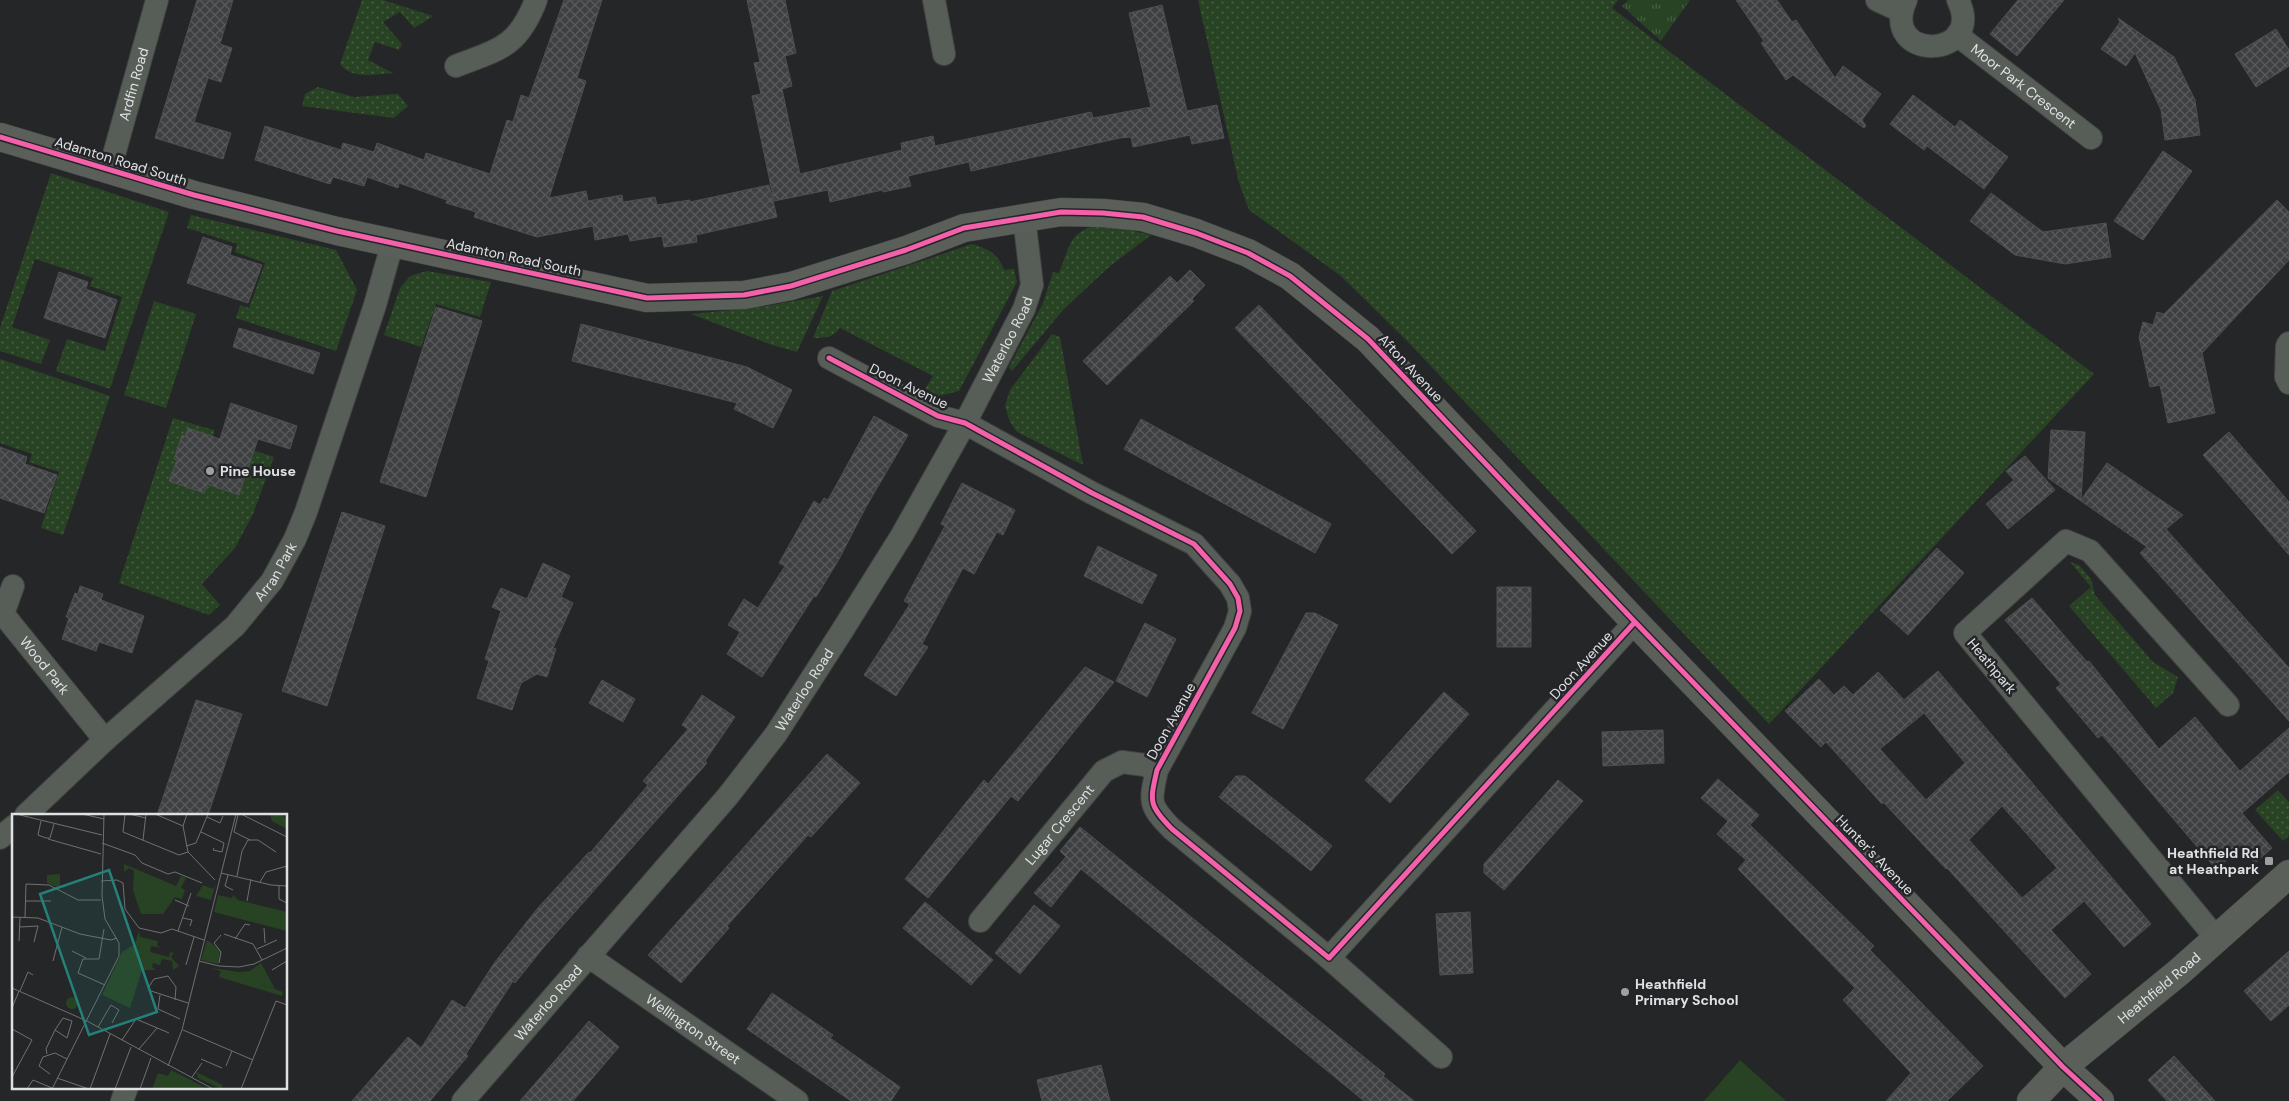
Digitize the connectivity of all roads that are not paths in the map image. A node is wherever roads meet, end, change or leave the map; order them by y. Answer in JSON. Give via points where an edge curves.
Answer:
{"nodes":[{"id":1,"x":157,"y":0,"type":"edge"},
{"id":2,"x":536,"y":0,"type":"edge"},
{"id":3,"x":934,"y":0,"type":"edge"},
{"id":4,"x":1877,"y":0,"type":"edge"},
{"id":5,"x":1958,"y":0,"type":"edge"},
{"id":6,"x":1904,"y":6,"type":"edge"},
{"id":7,"x":1957,"y":35,"type":"junction"},
{"id":8,"x":944,"y":54,"type":"dead end"},
{"id":9,"x":456,"y":66,"type":"dead end"},
{"id":10,"x":0,"y":137,"type":"edge"},
{"id":11,"x":2091,"y":138,"type":"dead end"},
{"id":12,"x":110,"y":169,"type":"junction"},
{"id":13,"x":1024,"y":217,"type":"junction"},
{"id":14,"x":393,"y":242,"type":"junction"},
{"id":15,"x":2289,"y":343,"type":"edge"},
{"id":16,"x":829,"y":358,"type":"dead end"},
{"id":17,"x":2289,"y":383,"type":"edge"},
{"id":18,"x":965,"y":423,"type":"junction"},
{"id":19,"x":13,"y":586,"type":"dead end"},
{"id":20,"x":1635,"y":622,"type":"junction"},
{"id":21,"x":2228,"y":704,"type":"dead end"},
{"id":22,"x":105,"y":740,"type":"junction"},
{"id":23,"x":1157,"y":770,"type":"junction"},
{"id":24,"x":27,"y":814,"type":"edge"},
{"id":25,"x":12,"y":828,"type":"edge"},
{"id":26,"x":0,"y":838,"type":"edge"},
{"id":27,"x":2289,"y":874,"type":"edge"},
{"id":28,"x":980,"y":921,"type":"dead end"},
{"id":29,"x":2216,"y":938,"type":"junction"},
{"id":30,"x":588,"y":956,"type":"junction"},
{"id":31,"x":1329,"y":958,"type":"junction"},
{"id":32,"x":1442,"y":1057,"type":"dead end"},
{"id":33,"x":2063,"y":1067,"type":"junction"},
{"id":34,"x":127,"y":1088,"type":"edge"},
{"id":35,"x":122,"y":1101,"type":"edge"},
{"id":36,"x":463,"y":1101,"type":"edge"},
{"id":37,"x":797,"y":1101,"type":"edge"},
{"id":38,"x":2031,"y":1101,"type":"edge"},
{"id":39,"x":2100,"y":1101,"type":"edge"}],
"edges":[{"from":1,"to":12,"type":"street","name":"Ardfin Road"},
{"from":2,"to":9,"type":"street","via":[[526,24],[502,49]]},
{"from":3,"to":8,"type":"street"},
{"from":4,"to":6,"type":"street","name":"Moor Park Crescent"},
{"from":5,"to":7,"type":"street","name":"Moor Park Crescent","via":[[1963,12],[1962,27]]},
{"from":6,"to":7,"type":"street","name":"Moor Park Crescent","via":[[1902,24],[1907,35],[1918,44],[1944,46]]},
{"from":7,"to":11,"type":"street","name":"Moor Park Crescent"},
{"from":10,"to":12,"type":"street","name":"Adamton Road South"},
{"from":12,"to":14,"type":"street","name":"Adamton Road South","via":[[194,195]]},
{"from":13,"to":14,"type":"street","name":"Adamton Road South","via":[[964,228],[791,286],[744,295],[700,297],[647,298]]},
{"from":13,"to":18,"type":"street","name":"Waterloo Road","via":[[1032,285],[1024,309]]},
{"from":13,"to":20,"type":"street","name":"Afton Avenue","via":[[1061,212],[1143,217],[1196,232],[1248,253],[1290,276],[1368,339]]},
{"from":14,"to":22,"type":"street","name":"Arran Park","via":[[306,512],[272,581],[235,626]]},
{"from":15,"to":17,"type":"street","via":[[2286,377]]},
{"from":16,"to":18,"type":"street","name":"Doon Avenue","via":[[938,416]]},
{"from":18,"to":23,"type":"street","name":"Doon Avenue","via":[[1092,493],[1194,544],[1230,584],[1238,598],[1240,611],[1235,628]]},
{"from":18,"to":30,"type":"street","name":"Waterloo Road","via":[[902,534],[776,734],[728,796]]},
{"from":19,"to":22,"type":"street","name":"Wood Park","via":[[3,614]]},
{"from":20,"to":31,"type":"street","name":"Doon Avenue"},
{"from":20,"to":33,"type":"street","name":"Hunter's Avenue"},
{"from":21,"to":29,"type":"street","name":"Heathpark","via":[[2090,551],[2066,541],[1965,633]]},
{"from":22,"to":24,"type":"street","name":"Arran Park"},
{"from":23,"to":28,"type":"street","name":"Lugar Crescent","via":[[1122,762],[1104,771]]},
{"from":23,"to":31,"type":"street","name":"Doon Avenue","via":[[1151,795],[1156,812],[1172,829]]},
{"from":25,"to":26,"type":"street"},
{"from":27,"to":29,"type":"street","name":"Heathfield Road"},
{"from":29,"to":33,"type":"street","name":"Heathfield Road"},
{"from":30,"to":36,"type":"street","name":"Waterloo Road"},
{"from":30,"to":37,"type":"street","name":"Wellington Street"},
{"from":31,"to":32,"type":"street","name":"Doon Avenue"},
{"from":33,"to":38,"type":"street","name":"Heathfield Road"},
{"from":33,"to":39,"type":"street","name":"Hunter's Avenue"},
{"from":34,"to":35,"type":"street"}]}
